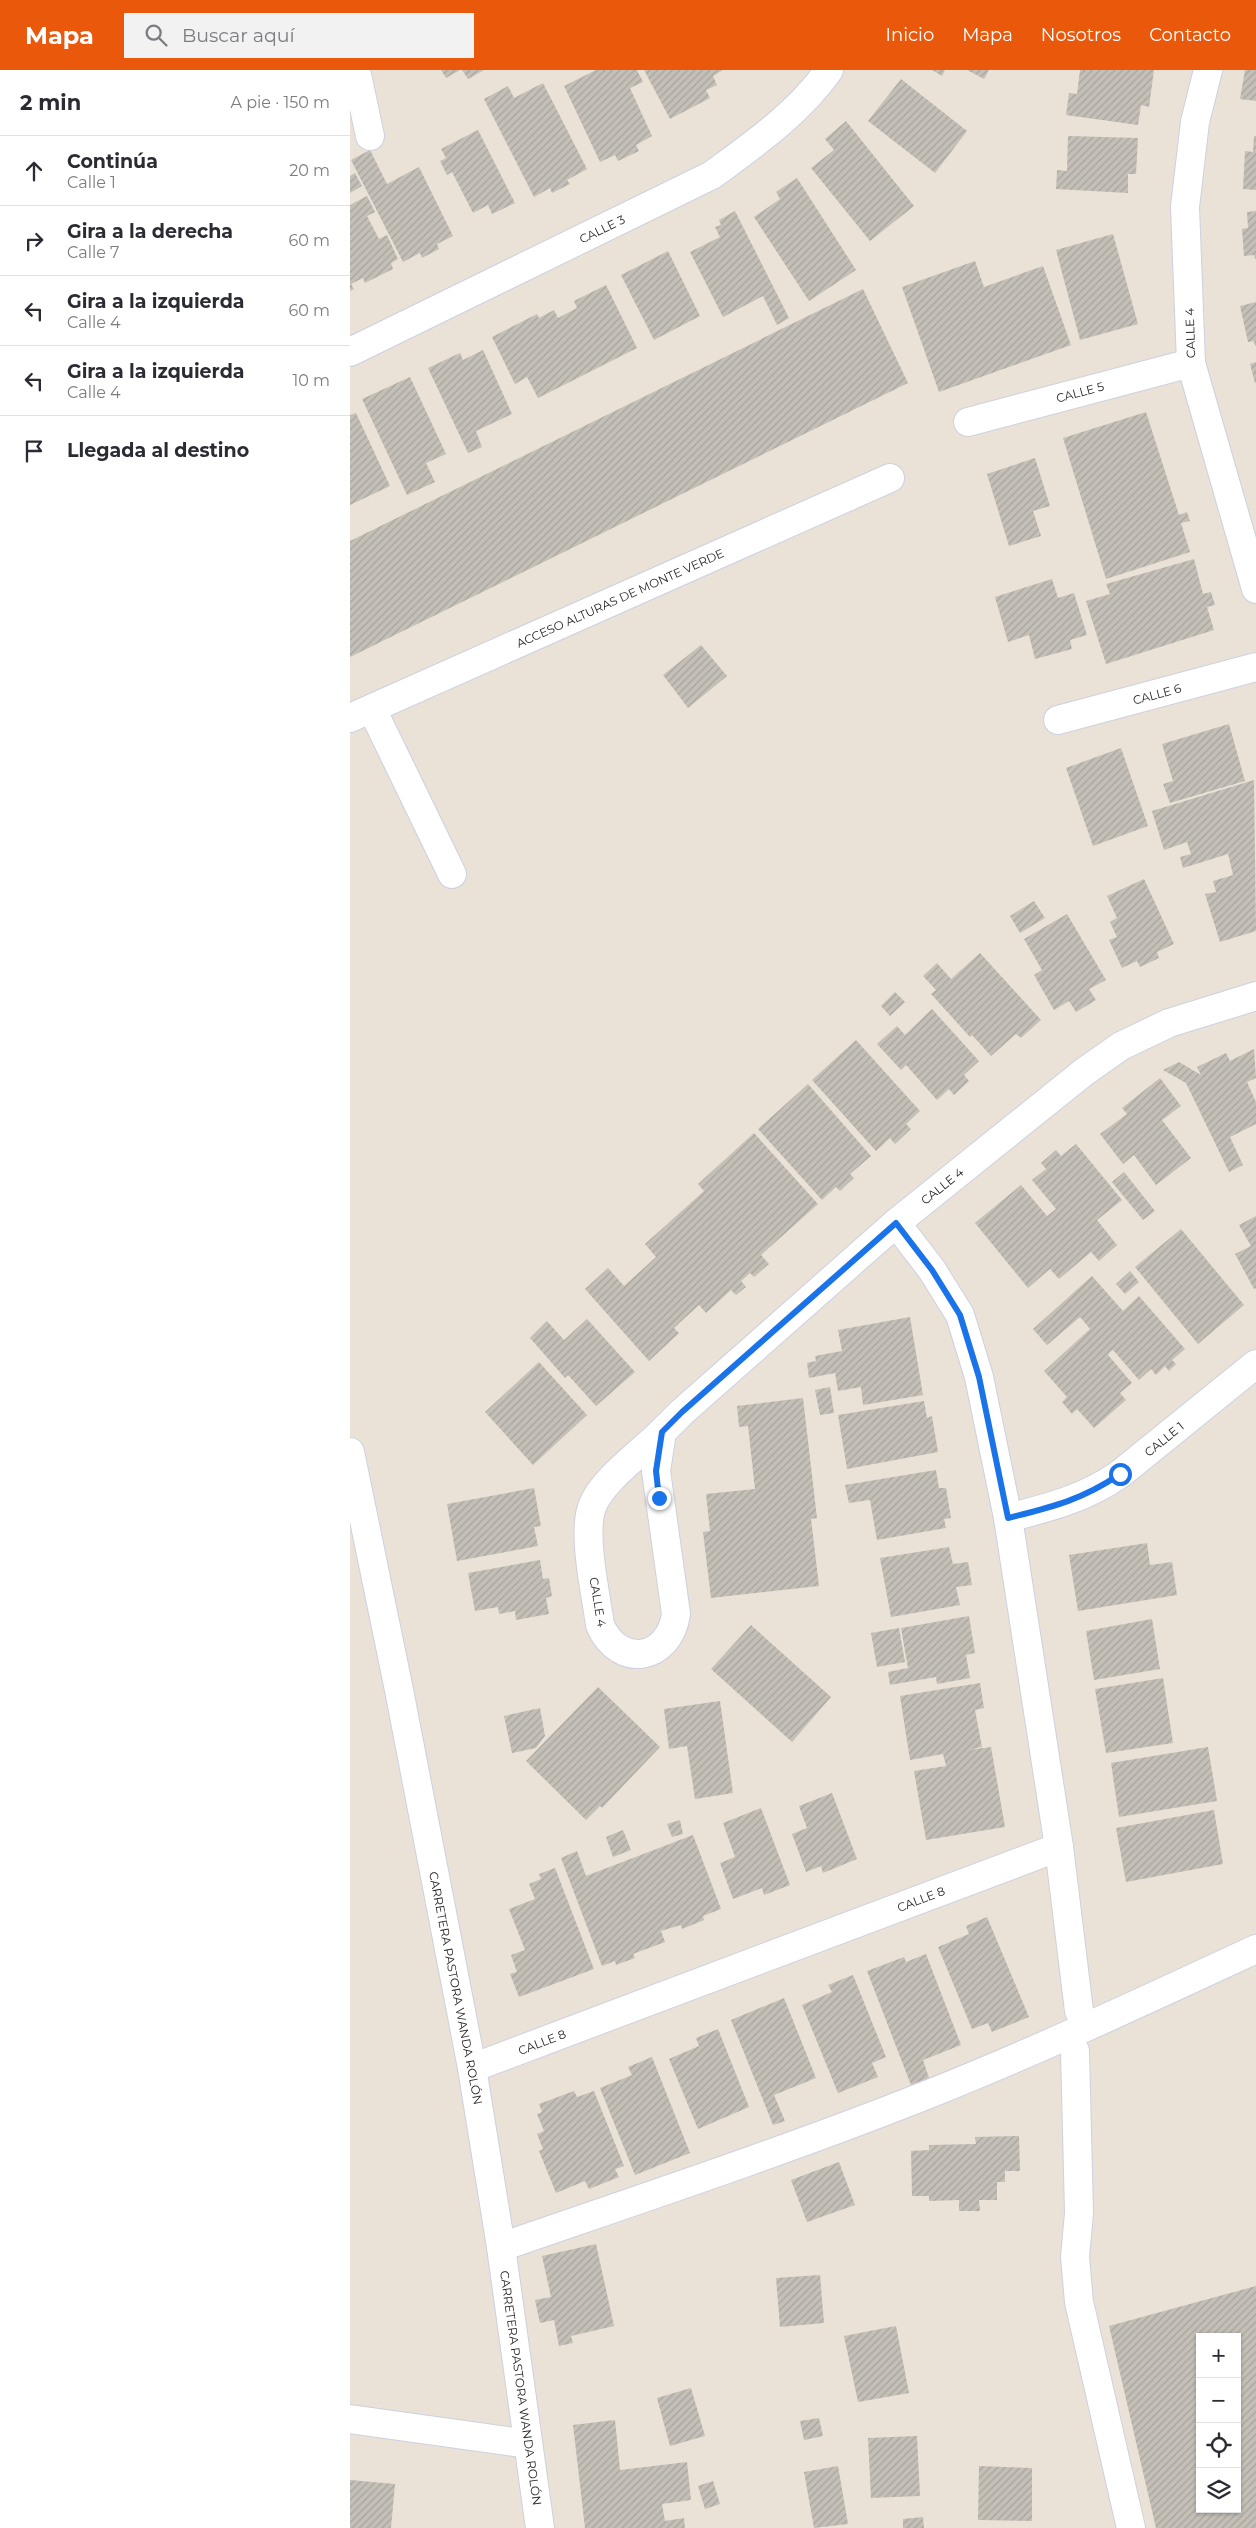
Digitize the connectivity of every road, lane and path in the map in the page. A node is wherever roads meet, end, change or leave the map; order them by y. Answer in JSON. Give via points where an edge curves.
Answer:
{"nodes":[{"id":1,"x":356,"y":70,"type":"edge"},
{"id":2,"x":829,"y":70,"type":"edge"},
{"id":3,"x":1208,"y":70,"type":"edge"},
{"id":4,"x":370,"y":136,"type":"dead end"},
{"id":5,"x":350,"y":352,"type":"edge"},
{"id":6,"x":1191,"y":362,"type":"junction"},
{"id":7,"x":968,"y":422,"type":"dead end"},
{"id":8,"x":890,"y":478,"type":"dead end"},
{"id":9,"x":1256,"y":589,"type":"edge"},
{"id":10,"x":1256,"y":667,"type":"edge"},
{"id":11,"x":361,"y":714,"type":"edge"},
{"id":12,"x":1058,"y":720,"type":"dead end"},
{"id":13,"x":452,"y":874,"type":"dead end"},
{"id":14,"x":1256,"y":996,"type":"edge"},
{"id":15,"x":896,"y":1223,"type":"junction"},
{"id":16,"x":1256,"y":1364,"type":"edge"},
{"id":17,"x":662,"y":1432,"type":"junction"},
{"id":18,"x":350,"y":1452,"type":"edge"},
{"id":19,"x":1008,"y":1518,"type":"junction"},
{"id":20,"x":1058,"y":1847,"type":"junction"},
{"id":21,"x":1256,"y":1949,"type":"edge"},
{"id":22,"x":1079,"y":2012,"type":"dead end"},
{"id":23,"x":1075,"y":2051,"type":"dead end"},
{"id":24,"x":472,"y":2068,"type":"junction"},
{"id":25,"x":501,"y":2247,"type":"junction"},
{"id":26,"x":350,"y":2419,"type":"edge"},
{"id":27,"x":528,"y":2444,"type":"junction"},
{"id":28,"x":540,"y":2528,"type":"edge"},
{"id":29,"x":1131,"y":2528,"type":"edge"}],
"edges":[{"from":1,"to":4,"type":"street"},
{"from":2,"to":5,"type":"street","name":"CALLE 3","via":[[816,88],[765,136],[712,175]]},
{"from":3,"to":6,"type":"street","name":"CALLE 4","via":[[1195,122],[1185,207]]},
{"from":6,"to":7,"type":"street","name":"CALLE 5"},
{"from":6,"to":9,"type":"street","name":"CALLE 4"},
{"from":8,"to":11,"type":"street","name":"ACCESO ALTURAS DE MONTE VERDE"},
{"from":10,"to":12,"type":"street","name":"CALLE 6"},
{"from":11,"to":13,"type":"street"},
{"from":14,"to":15,"type":"street","name":"CALLE 4","via":[[1169,1023],[1121,1046]]},
{"from":15,"to":17,"type":"street","name":"CALLE 4"},
{"from":15,"to":19,"type":"street","via":[[932,1270],[960,1315],[979,1377]]},
{"from":16,"to":19,"type":"street","name":"CALLE 1","via":[[1097,1490],[1070,1502]]},
{"from":17,"to":17,"type":"street","name":"CALLE 4","via":[[604,1488],[592,1507],[588,1529],[600,1625],[614,1646],[637,1654],[660,1647],[669,1638],[676,1614],[656,1471]]},
{"from":18,"to":24,"type":"street","name":"CARRETERA PASTORA WANDA ROLÓN"},
{"from":19,"to":20,"type":"street"},
{"from":20,"to":22,"type":"street"},
{"from":20,"to":24,"type":"street","name":"CALLE 8"},
{"from":21,"to":25,"type":"street","via":[[1037,2050],[923,2096],[713,2174]]},
{"from":23,"to":29,"type":"street","via":[[1080,2213],[1075,2257],[1079,2302]]},
{"from":24,"to":25,"type":"street","name":"CARRETERA PASTORA WANDA ROLÓN"},
{"from":25,"to":27,"type":"street","name":"CARRETERA PASTORA WANDA ROLÓN"},
{"from":26,"to":27,"type":"street"},
{"from":27,"to":28,"type":"street","name":"CARRETERA PASTORA WANDA ROLÓN"}]}
